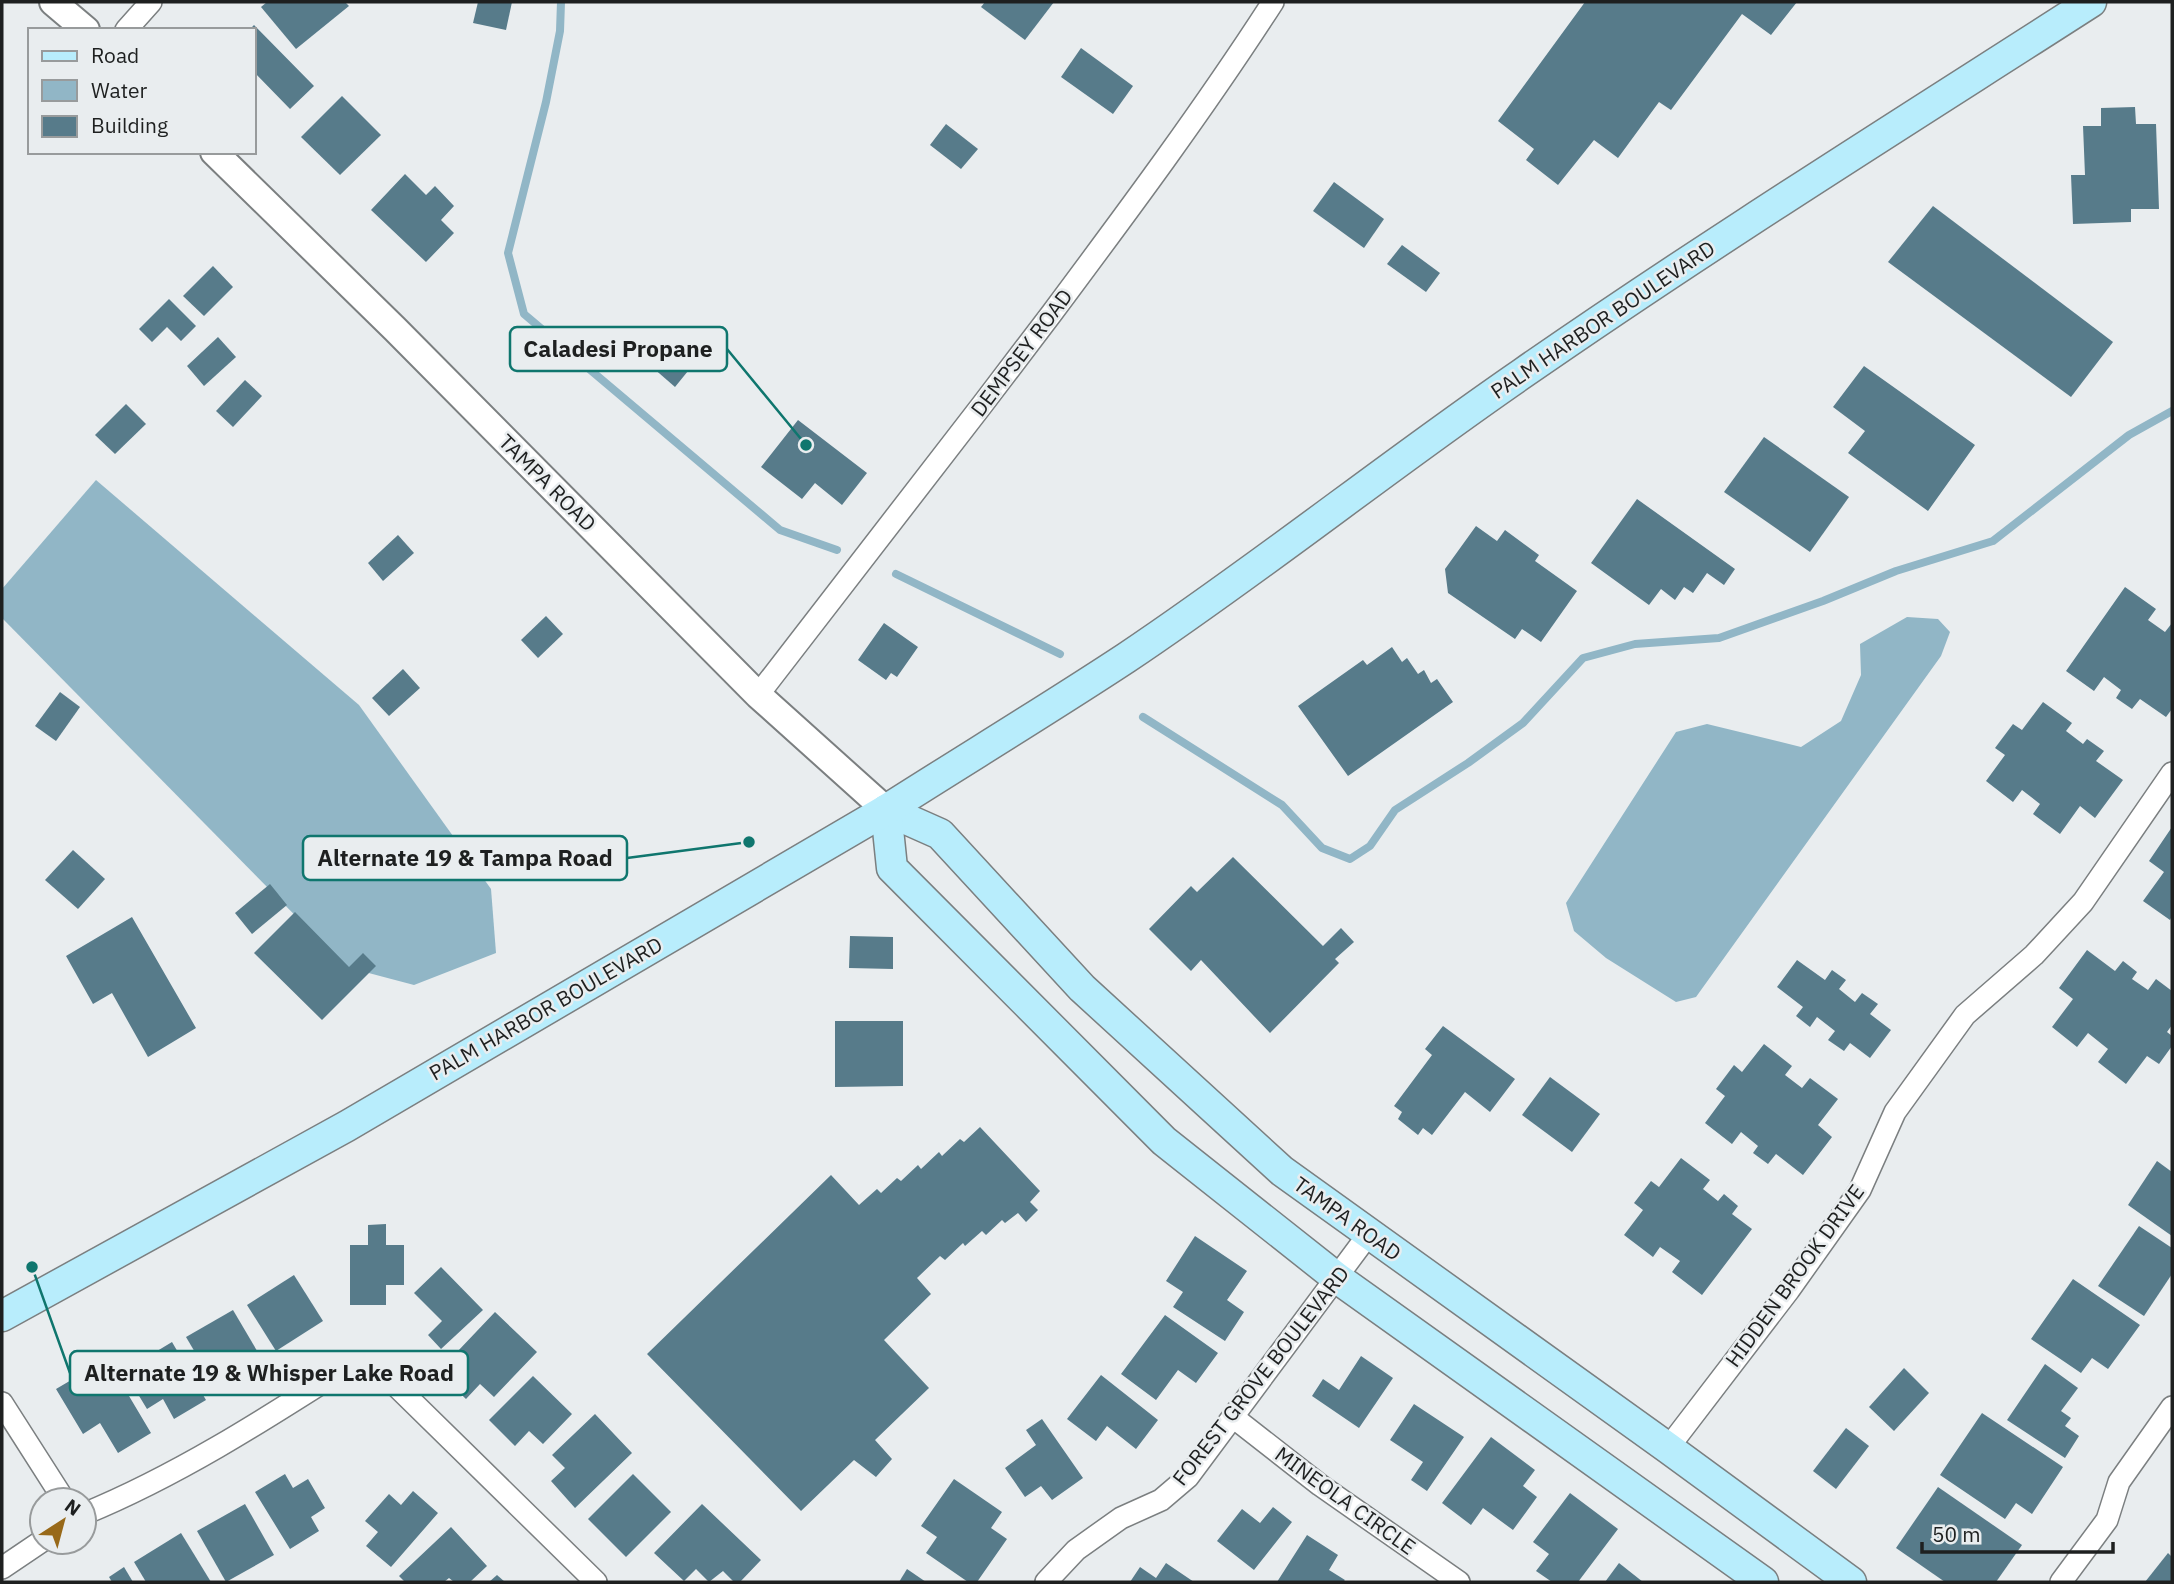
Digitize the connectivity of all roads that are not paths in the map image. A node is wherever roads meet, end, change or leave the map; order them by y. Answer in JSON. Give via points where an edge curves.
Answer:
{"nodes":[{"id":1,"x":53,"y":2,"type":"edge"},
{"id":2,"x":151,"y":2,"type":"edge"},
{"id":3,"x":1273,"y":2,"type":"edge"},
{"id":4,"x":2091,"y":2,"type":"edge"},
{"id":5,"x":84,"y":28,"type":"edge"},
{"id":6,"x":128,"y":28,"type":"edge"},
{"id":7,"x":216,"y":154,"type":"edge"},
{"id":8,"x":758,"y":695,"type":"junction"},
{"id":9,"x":2172,"y":773,"type":"edge"},
{"id":10,"x":886,"y":810,"type":"junction"},
{"id":11,"x":1368,"y":1235,"type":"junction"},
{"id":12,"x":1337,"y":1278,"type":"junction"},
{"id":13,"x":2,"y":1316,"type":"edge"},
{"id":14,"x":2,"y":1403,"type":"edge"},
{"id":15,"x":2172,"y":1407,"type":"edge"},
{"id":16,"x":1233,"y":1417,"type":"junction"},
{"id":17,"x":1668,"y":1448,"type":"junction"},
{"id":18,"x":55,"y":1486,"type":"edge"},
{"id":19,"x":98,"y":1508,"type":"edge"},
{"id":20,"x":28,"y":1550,"type":"edge"},
{"id":21,"x":2,"y":1568,"type":"edge"},
{"id":22,"x":596,"y":1582,"type":"edge"},
{"id":23,"x":1046,"y":1582,"type":"edge"},
{"id":24,"x":1458,"y":1582,"type":"edge"},
{"id":25,"x":1763,"y":1582,"type":"edge"},
{"id":26,"x":1851,"y":1582,"type":"edge"},
{"id":27,"x":2061,"y":1582,"type":"edge"}],
"edges":[{"from":1,"to":5,"type":"street"},
{"from":2,"to":6,"type":"street"},
{"from":3,"to":8,"type":"street","name":"DEMPSEY ROAD","via":[[1163,164],[917,493]]},
{"from":4,"to":10,"type":"main road","name":"PALM HARBOR BOULEVARD","via":[[1523,373],[1127,657]]},
{"from":7,"to":8,"type":"street","name":"TAMPA ROAD"},
{"from":8,"to":10,"type":"street","name":"TAMPA ROAD"},
{"from":9,"to":17,"type":"street","name":"HIDDEN BROOK DRIVE","via":[[2083,902],[2034,956],[1965,1015],[1895,1112],[1860,1190]]},
{"from":10,"to":11,"type":"main road","name":"TAMPA ROAD","via":[[940,834],[1092,998],[1282,1171]]},
{"from":10,"to":12,"type":"main road","via":[[891,869],[1164,1141]]},
{"from":10,"to":13,"type":"main road","name":"PALM HARBOR BOULEVARD","via":[[347,1126]]},
{"from":11,"to":12,"type":"street","name":"FOREST GROVE BOULEVARD"},
{"from":11,"to":17,"type":"main road","name":"TAMPA ROAD"},
{"from":12,"to":16,"type":"street","name":"FOREST GROVE BOULEVARD"},
{"from":12,"to":25,"type":"main road"},
{"from":14,"to":18,"type":"street"},
{"from":15,"to":27,"type":"street","via":[[2119,1482],[2107,1520]]},
{"from":16,"to":23,"type":"street","name":"FOREST GROVE BOULEVARD","via":[[1188,1477],[1161,1500],[1121,1518],[1076,1550]]},
{"from":16,"to":24,"type":"street","name":"MINEOLA CIRCLE"},
{"from":17,"to":26,"type":"main road","name":"TAMPA ROAD"},
{"from":19,"to":22,"type":"street","via":[[132,1494],[354,1363],[389,1378]]},
{"from":20,"to":21,"type":"street"}]}
